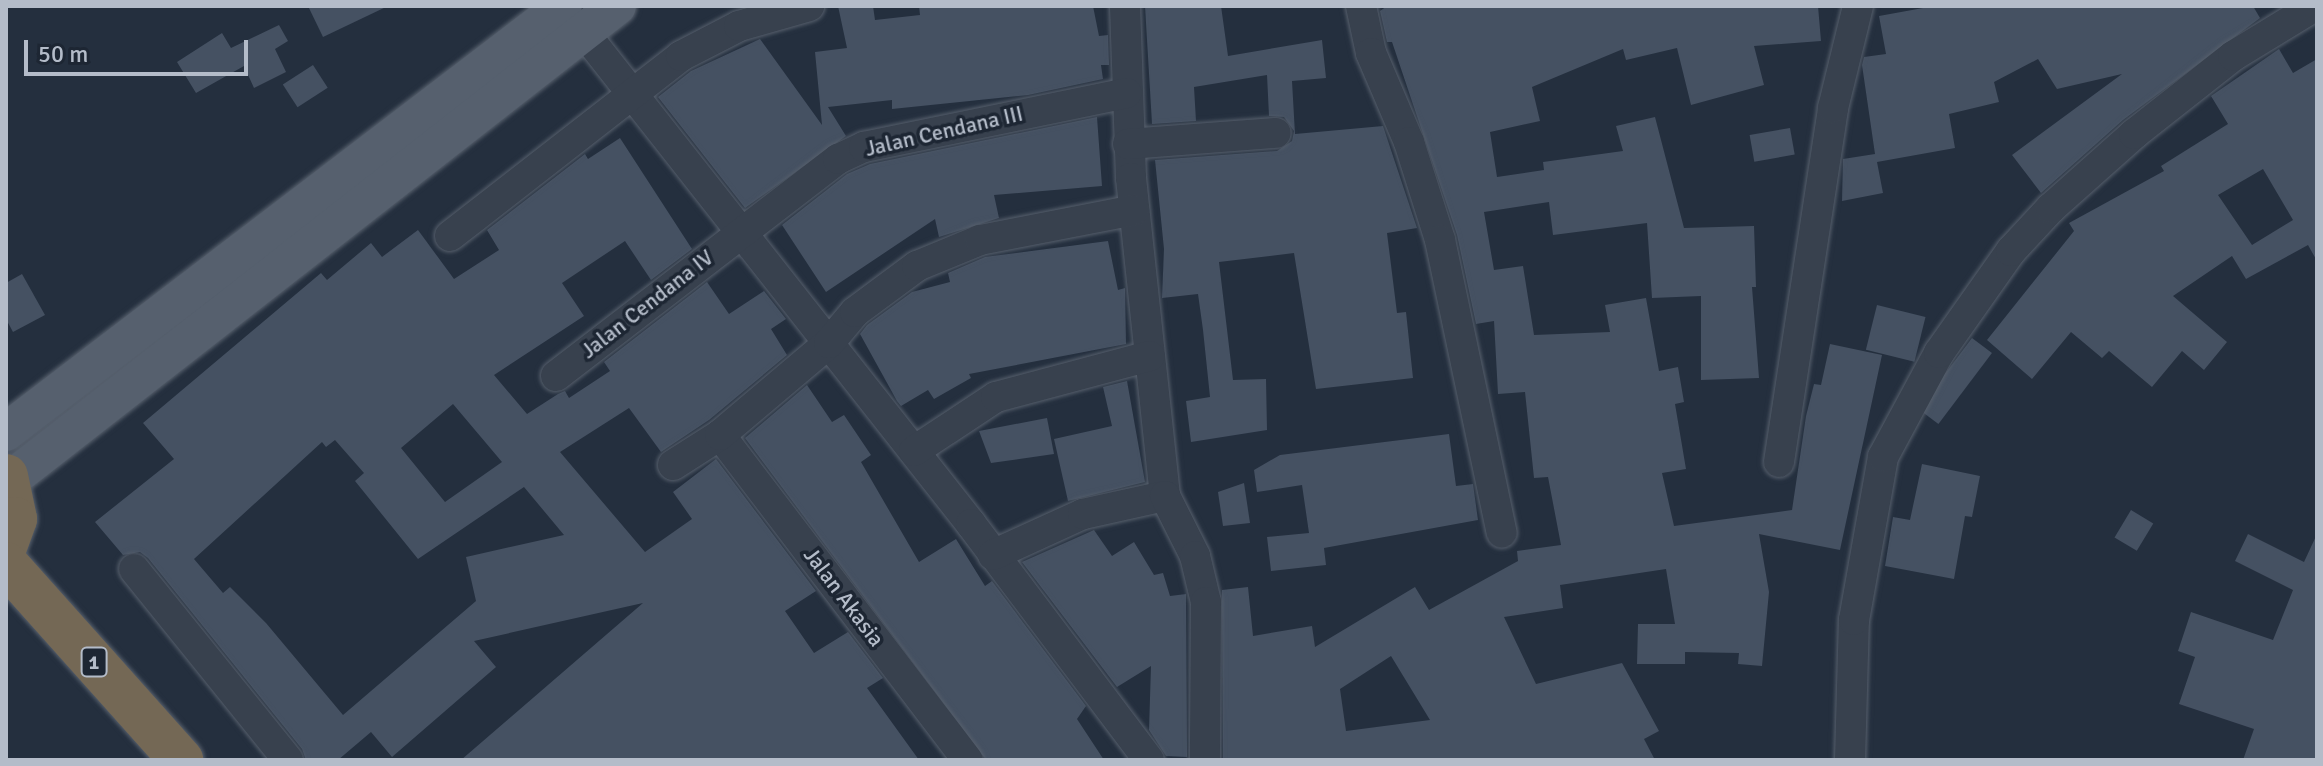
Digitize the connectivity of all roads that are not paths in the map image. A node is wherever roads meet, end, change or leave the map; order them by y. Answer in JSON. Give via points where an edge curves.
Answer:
{"nodes":[{"id":1,"x":617,"y":6,"type":"edge"},
{"id":2,"x":809,"y":6,"type":"edge"},
{"id":3,"x":1125,"y":6,"type":"edge"},
{"id":4,"x":1361,"y":6,"type":"edge"},
{"id":5,"x":1858,"y":6,"type":"edge"},
{"id":6,"x":2315,"y":6,"type":"edge"},
{"id":7,"x":577,"y":24,"type":"edge"},
{"id":8,"x":625,"y":83,"type":"junction"},
{"id":9,"x":1126,"y":93,"type":"junction"},
{"id":10,"x":1276,"y":133,"type":"dead end"},
{"id":11,"x":1128,"y":144,"type":"junction"},
{"id":12,"x":1134,"y":210,"type":"junction"},
{"id":13,"x":739,"y":232,"type":"junction"},
{"id":14,"x":450,"y":236,"type":"dead end"},
{"id":15,"x":829,"y":343,"type":"junction"},
{"id":16,"x":1150,"y":356,"type":"junction"},
{"id":17,"x":556,"y":376,"type":"dead end"},
{"id":18,"x":6,"y":432,"type":"edge"},
{"id":19,"x":720,"y":435,"type":"junction"},
{"id":20,"x":914,"y":451,"type":"junction"},
{"id":21,"x":1779,"y":462,"type":"dead end"},
{"id":22,"x":673,"y":465,"type":"dead end"},
{"id":23,"x":8,"y":478,"type":"edge"},
{"id":24,"x":1165,"y":496,"type":"junction"},
{"id":25,"x":1502,"y":533,"type":"dead end"},
{"id":26,"x":6,"y":544,"type":"edge"},
{"id":27,"x":993,"y":555,"type":"junction"},
{"id":28,"x":6,"y":564,"type":"edge"},
{"id":29,"x":134,"y":569,"type":"dead end"},
{"id":30,"x":181,"y":760,"type":"edge"},
{"id":31,"x":288,"y":760,"type":"edge"},
{"id":32,"x":968,"y":760,"type":"edge"},
{"id":33,"x":1149,"y":760,"type":"edge"},
{"id":34,"x":1205,"y":760,"type":"edge"},
{"id":35,"x":1850,"y":760,"type":"edge"}],
"edges":[{"from":1,"to":7,"type":"main road"},
{"from":2,"to":8,"type":"street","via":[[739,26]]},
{"from":3,"to":9,"type":"street"},
{"from":4,"to":25,"type":"street","via":[[1371,53],[1409,142],[1440,240]]},
{"from":5,"to":21,"type":"street","via":[[1833,108]]},
{"from":6,"to":35,"type":"street","via":[[2233,56],[2051,208],[2011,251],[1939,353],[1883,457],[1854,620]]},
{"from":7,"to":8,"type":"street"},
{"from":7,"to":18,"type":"main road"},
{"from":7,"to":23,"type":"main road"},
{"from":8,"to":13,"type":"street"},
{"from":8,"to":14,"type":"street"},
{"from":9,"to":11,"type":"street"},
{"from":9,"to":13,"type":"street","name":"Jalan Cendana III","via":[[864,147],[838,159]]},
{"from":10,"to":11,"type":"street"},
{"from":11,"to":12,"type":"street"},
{"from":12,"to":15,"type":"street","via":[[980,240],[917,266],[855,312]]},
{"from":12,"to":16,"type":"street"},
{"from":13,"to":15,"type":"street"},
{"from":13,"to":17,"type":"street","name":"Jalan Cendana IV"},
{"from":15,"to":19,"type":"street"},
{"from":15,"to":20,"type":"street"},
{"from":16,"to":20,"type":"street","via":[[996,397]]},
{"from":16,"to":24,"type":"street"},
{"from":19,"to":22,"type":"street"},
{"from":19,"to":32,"type":"street","name":"Jalan Akasia"},
{"from":20,"to":27,"type":"street"},
{"from":23,"to":26,"type":"highway","via":[[15,519]]},
{"from":24,"to":27,"type":"street","via":[[1083,514]]},
{"from":24,"to":34,"type":"street","via":[[1195,556],[1206,602]]},
{"from":27,"to":33,"type":"street"},
{"from":28,"to":30,"type":"highway","number":"1"},
{"from":29,"to":31,"type":"street"}]}
